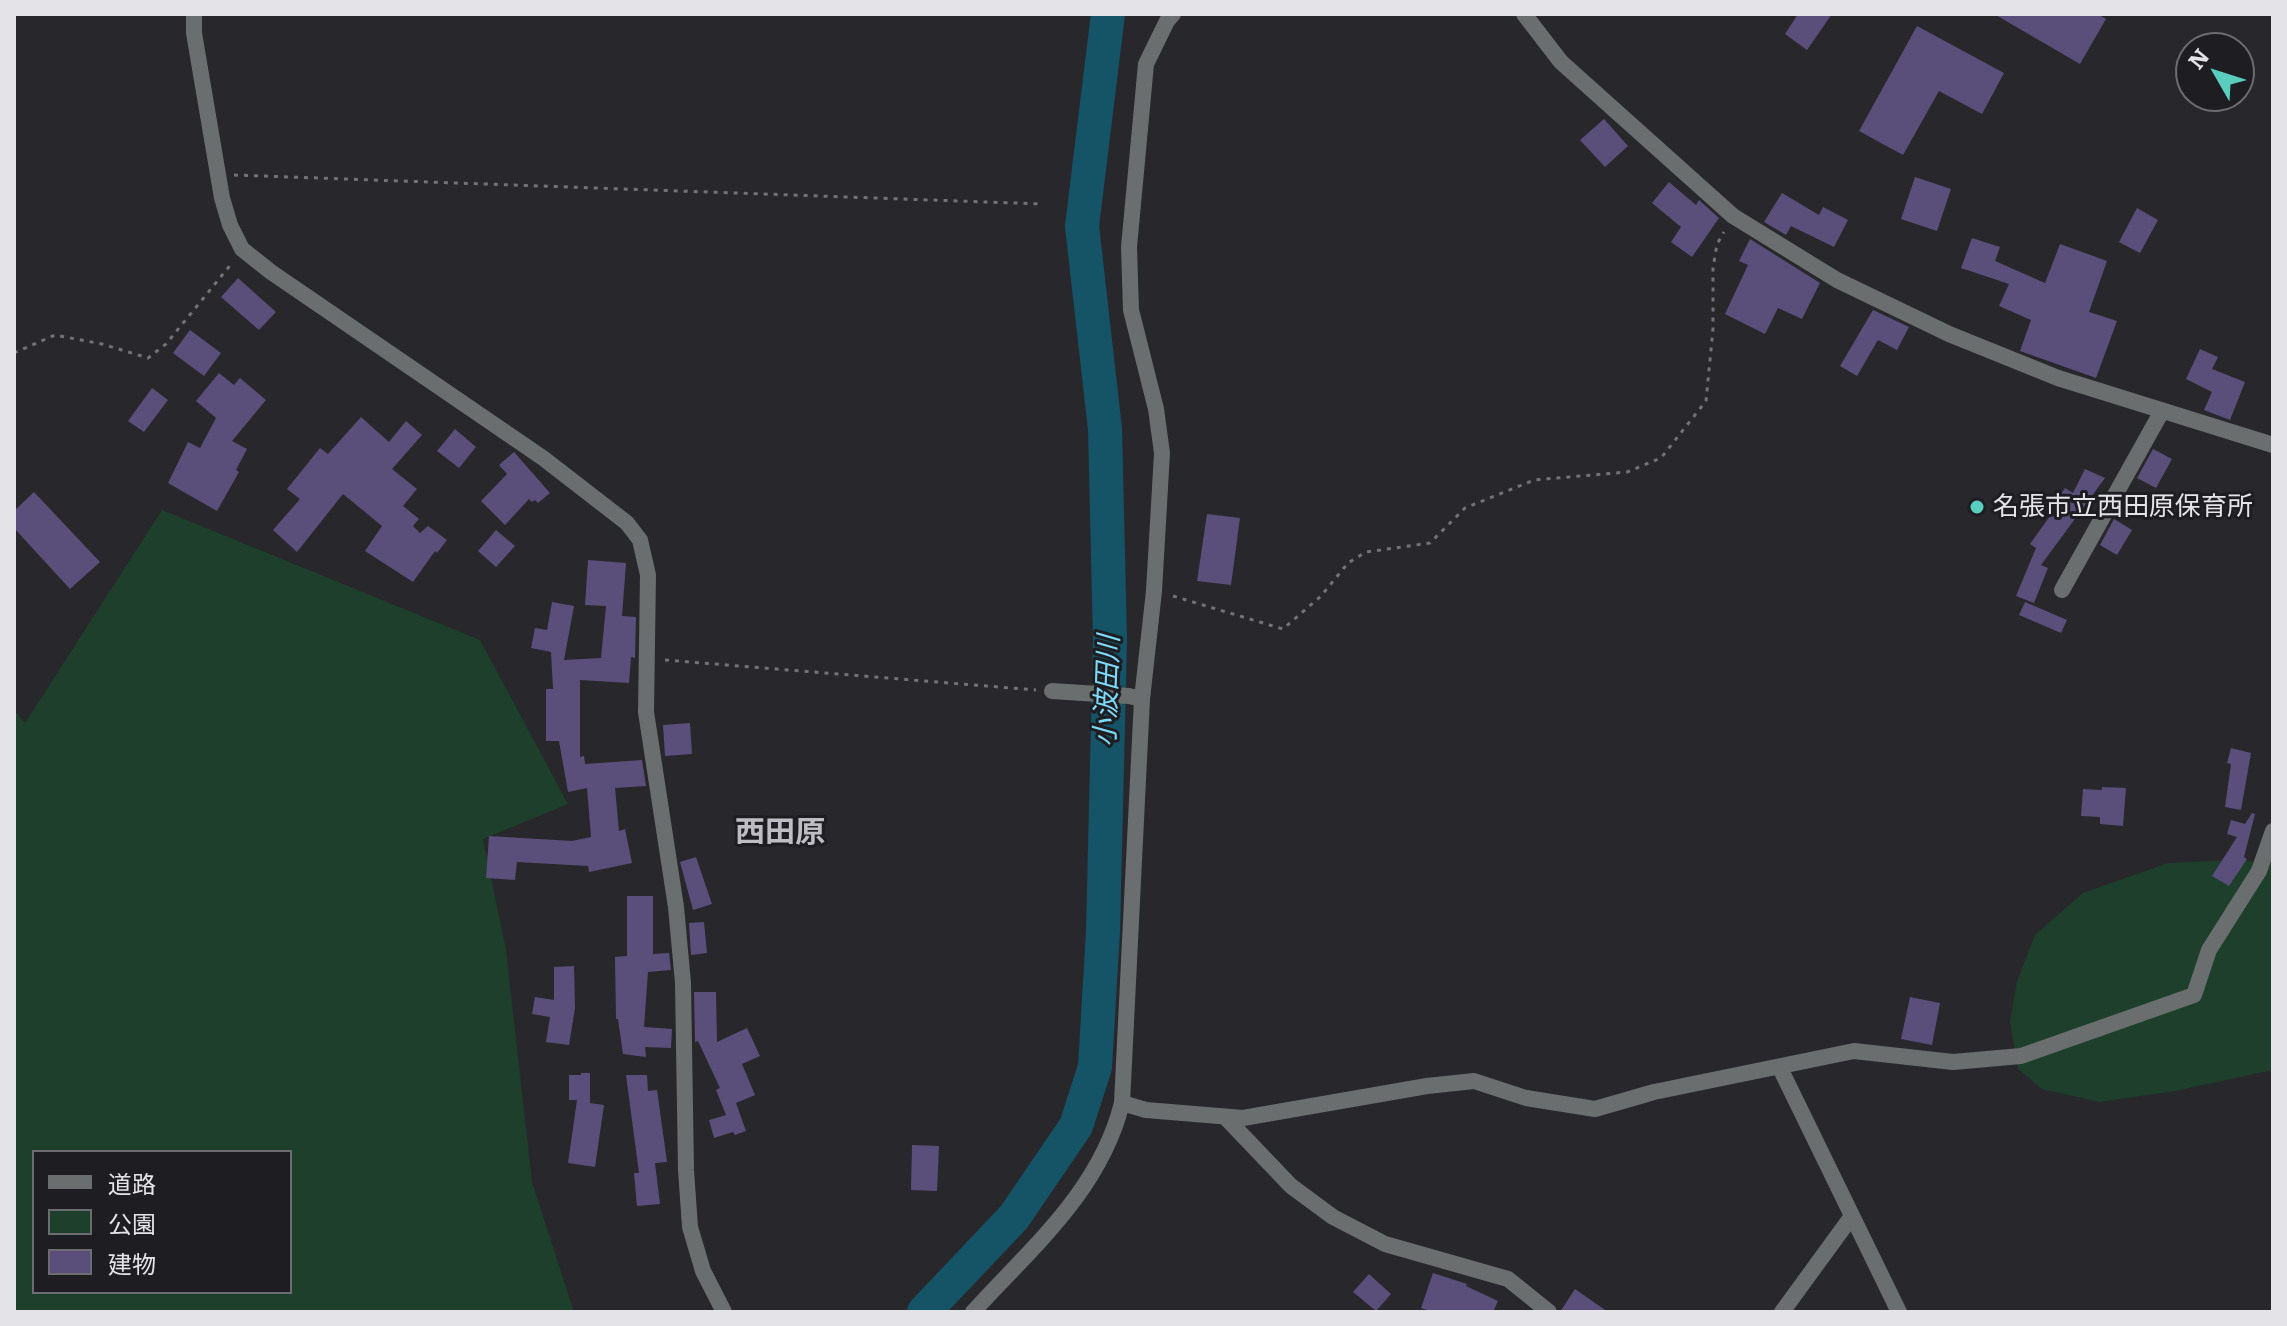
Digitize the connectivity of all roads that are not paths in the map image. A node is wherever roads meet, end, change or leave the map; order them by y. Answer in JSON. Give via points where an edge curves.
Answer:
{"nodes":[{"id":1,"x":194,"y":14,"type":"edge"},
{"id":2,"x":1173,"y":14,"type":"edge"},
{"id":3,"x":1524,"y":14,"type":"edge"},
{"id":4,"x":2162,"y":411,"type":"junction"},
{"id":5,"x":2273,"y":445,"type":"edge"},
{"id":6,"x":2062,"y":590,"type":"dead end"},
{"id":7,"x":1052,"y":691,"type":"road end"},
{"id":8,"x":1135,"y":697,"type":"junction"},
{"id":9,"x":2273,"y":831,"type":"edge"},
{"id":10,"x":1780,"y":1068,"type":"junction"},
{"id":11,"x":1122,"y":1103,"type":"junction"},
{"id":12,"x":1226,"y":1118,"type":"junction"},
{"id":13,"x":1852,"y":1216,"type":"junction"},
{"id":14,"x":724,"y":1312,"type":"edge"},
{"id":15,"x":973,"y":1312,"type":"edge"},
{"id":16,"x":1549,"y":1312,"type":"edge"},
{"id":17,"x":1782,"y":1312,"type":"edge"},
{"id":18,"x":1899,"y":1312,"type":"edge"}],
"edges":[{"from":1,"to":14,"type":"street","via":[[219,174],[230,225],[242,249],[543,458],[627,523],[640,540],[648,575],[646,712],[683,983],[690,1227],[703,1271]]},
{"from":2,"to":8,"type":"street","via":[[1146,64],[1129,247],[1131,310],[1162,453],[1154,591]]},
{"from":3,"to":4,"type":"street","via":[[1561,62],[1733,216],[1837,280],[1949,334],[2058,378]]},
{"from":4,"to":5,"type":"street"},
{"from":4,"to":6,"type":"street"},
{"from":7,"to":8,"type":"street"},
{"from":8,"to":11,"type":"street"},
{"from":9,"to":10,"type":"street","via":[[2259,871],[2209,950],[2194,995],[2021,1056],[1953,1062],[1854,1051]]},
{"from":10,"to":12,"type":"street","via":[[1595,1109],[1526,1098],[1474,1081]]},
{"from":10,"to":13,"type":"street"},
{"from":11,"to":12,"type":"street"},
{"from":11,"to":15,"type":"street","via":[[1113,1136],[1087,1185]]},
{"from":12,"to":16,"type":"street","via":[[1271,1168],[1333,1217],[1385,1244],[1508,1279]]},
{"from":13,"to":17,"type":"street"},
{"from":13,"to":18,"type":"street"}]}
